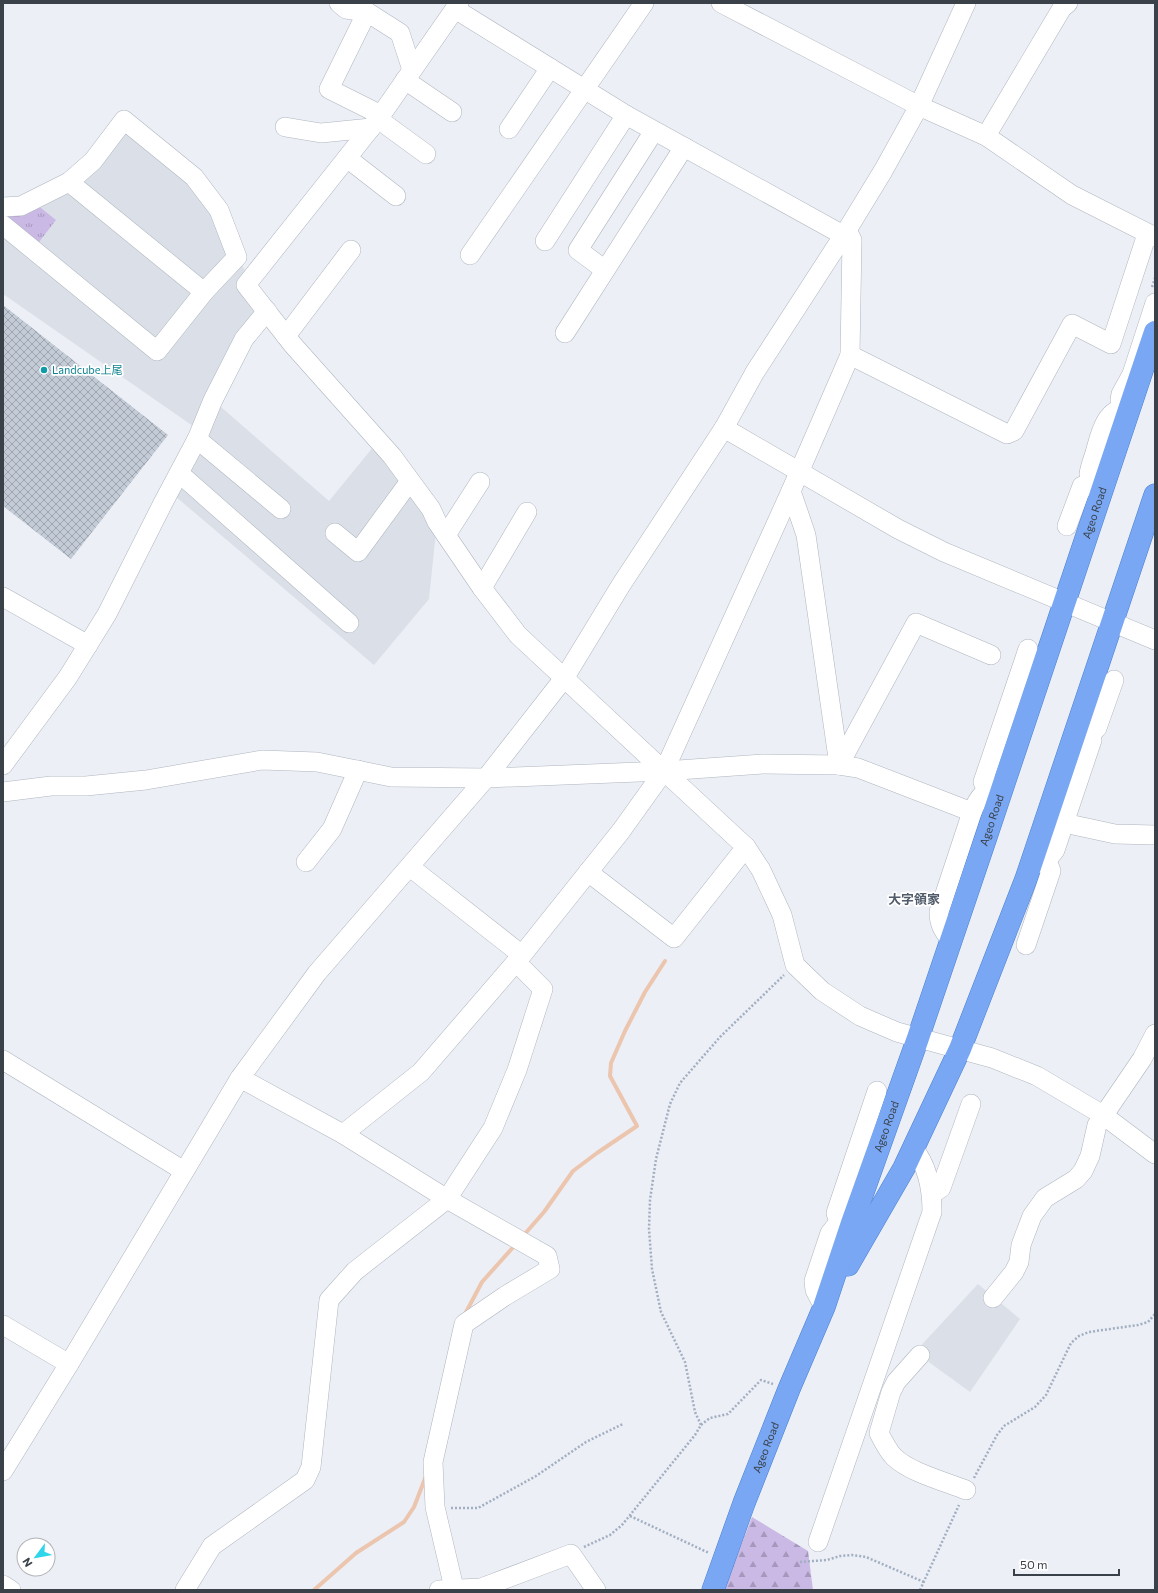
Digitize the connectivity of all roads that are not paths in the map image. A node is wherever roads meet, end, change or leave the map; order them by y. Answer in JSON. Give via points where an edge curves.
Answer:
{"nodes":[{"id":1,"x":339,"y":3,"type":"edge"},
{"id":2,"x":644,"y":3,"type":"edge"},
{"id":3,"x":721,"y":3,"type":"edge"},
{"id":4,"x":966,"y":3,"type":"edge"},
{"id":5,"x":1068,"y":3,"type":"edge"},
{"id":6,"x":457,"y":6,"type":"edge"},
{"id":7,"x":367,"y":12,"type":"junction"},
{"id":8,"x":550,"y":68,"type":"junction"},
{"id":9,"x":409,"y":75,"type":"junction"},
{"id":10,"x":584,"y":89,"type":"junction"},
{"id":11,"x":919,"y":106,"type":"junction"},
{"id":12,"x":452,"y":112,"type":"dead end"},
{"id":13,"x":626,"y":115,"type":"junction"},
{"id":14,"x":376,"y":121,"type":"junction"},
{"id":15,"x":285,"y":127,"type":"dead end"},
{"id":16,"x":509,"y":129,"type":"dead end"},
{"id":17,"x":654,"y":131,"type":"junction"},
{"id":18,"x":986,"y":136,"type":"junction"},
{"id":19,"x":684,"y":147,"type":"junction"},
{"id":20,"x":426,"y":154,"type":"dead end"},
{"id":21,"x":347,"y":158,"type":"junction"},
{"id":22,"x":69,"y":182,"type":"junction"},
{"id":23,"x":396,"y":196,"type":"dead end"},
{"id":24,"x":3,"y":207,"type":"edge"},
{"id":25,"x":3,"y":225,"type":"edge"},
{"id":26,"x":845,"y":233,"type":"junction"},
{"id":27,"x":1151,"y":235,"type":"edge"},
{"id":28,"x":545,"y":241,"type":"dead end"},
{"id":29,"x":350,"y":250,"type":"dead end"},
{"id":30,"x":470,"y":255,"type":"dead end"},
{"id":31,"x":237,"y":257,"type":"junction"},
{"id":32,"x":605,"y":270,"type":"junction"},
{"id":33,"x":246,"y":286,"type":"junction"},
{"id":34,"x":204,"y":292,"type":"junction"},
{"id":35,"x":1155,"y":303,"type":"edge"},
{"id":36,"x":267,"y":310,"type":"junction"},
{"id":37,"x":1155,"y":332,"type":"edge"},
{"id":38,"x":565,"y":333,"type":"dead end"},
{"id":39,"x":286,"y":336,"type":"junction"},
{"id":40,"x":850,"y":355,"type":"junction"},
{"id":41,"x":1126,"y":408,"type":"junction"},
{"id":42,"x":724,"y":428,"type":"junction"},
{"id":43,"x":197,"y":439,"type":"junction"},
{"id":44,"x":799,"y":472,"type":"junction"},
{"id":45,"x":179,"y":473,"type":"junction"},
{"id":46,"x":410,"y":481,"type":"junction"},
{"id":47,"x":480,"y":482,"type":"dead end"},
{"id":48,"x":1096,"y":489,"type":"junction"},
{"id":49,"x":791,"y":491,"type":"junction"},
{"id":50,"x":1155,"y":495,"type":"edge"},
{"id":51,"x":281,"y":510,"type":"dead end"},
{"id":52,"x":526,"y":512,"type":"dead end"},
{"id":53,"x":1067,"y":526,"type":"dead end"},
{"id":54,"x":335,"y":533,"type":"dead end"},
{"id":55,"x":446,"y":535,"type":"junction"},
{"id":56,"x":482,"y":588,"type":"junction"},
{"id":57,"x":3,"y":597,"type":"edge"},
{"id":58,"x":1064,"y":602,"type":"junction"},
{"id":59,"x":1112,"y":621,"type":"junction"},
{"id":60,"x":348,"y":622,"type":"dead end"},
{"id":61,"x":1155,"y":640,"type":"edge"},
{"id":62,"x":88,"y":646,"type":"junction"},
{"id":63,"x":1028,"y":649,"type":"dead end"},
{"id":64,"x":991,"y":655,"type":"dead end"},
{"id":65,"x":564,"y":677,"type":"junction"},
{"id":66,"x":1114,"y":680,"type":"dead end"},
{"id":67,"x":1086,"y":726,"type":"junction"},
{"id":68,"x":3,"y":765,"type":"edge"},
{"id":69,"x":838,"y":765,"type":"junction"},
{"id":70,"x":358,"y":770,"type":"junction"},
{"id":71,"x":664,"y":771,"type":"junction"},
{"id":72,"x":486,"y":778,"type":"junction"},
{"id":73,"x":995,"y":788,"type":"junction"},
{"id":74,"x":3,"y":792,"type":"edge"},
{"id":75,"x":972,"y":812,"type":"junction"},
{"id":76,"x":1064,"y":823,"type":"junction"},
{"id":77,"x":1155,"y":835,"type":"edge"},
{"id":78,"x":746,"y":847,"type":"junction"},
{"id":79,"x":306,"y":862,"type":"dead end"},
{"id":80,"x":1038,"y":863,"type":"junction"},
{"id":81,"x":410,"y":867,"type":"junction"},
{"id":82,"x":588,"y":872,"type":"junction"},
{"id":83,"x":951,"y":940,"type":"junction"},
{"id":84,"x":1026,"y":945,"type":"dead end"},
{"id":85,"x":519,"y":958,"type":"junction"},
{"id":86,"x":1155,"y":1034,"type":"edge"},
{"id":87,"x":918,"y":1038,"type":"junction"},
{"id":88,"x":960,"y":1049,"type":"junction"},
{"id":89,"x":3,"y":1060,"type":"edge"},
{"id":90,"x":1148,"y":1064,"type":"edge"},
{"id":91,"x":240,"y":1078,"type":"junction"},
{"id":92,"x":877,"y":1091,"type":"dead end"},
{"id":93,"x":971,"y":1104,"type":"dead end"},
{"id":94,"x":1103,"y":1115,"type":"junction"},
{"id":95,"x":343,"y":1134,"type":"junction"},
{"id":96,"x":913,"y":1148,"type":"junction"},
{"id":97,"x":1155,"y":1154,"type":"edge"},
{"id":98,"x":184,"y":1171,"type":"junction"},
{"id":99,"x":932,"y":1194,"type":"junction"},
{"id":100,"x":447,"y":1199,"type":"junction"},
{"id":101,"x":846,"y":1222,"type":"junction"},
{"id":102,"x":993,"y":1298,"type":"dead end"},
{"id":103,"x":824,"y":1307,"type":"junction"},
{"id":104,"x":3,"y":1325,"type":"edge"},
{"id":105,"x":920,"y":1355,"type":"dead end"},
{"id":106,"x":69,"y":1364,"type":"junction"},
{"id":107,"x":861,"y":1420,"type":"junction"},
{"id":108,"x":880,"y":1428,"type":"junction"},
{"id":109,"x":3,"y":1471,"type":"edge"},
{"id":110,"x":966,"y":1490,"type":"road end"},
{"id":111,"x":818,"y":1542,"type":"dead end"},
{"id":112,"x":3,"y":1585,"type":"edge"},
{"id":113,"x":447,"y":1589,"type":"edge"},
{"id":114,"x":11,"y":1590,"type":"edge"},
{"id":115,"x":185,"y":1590,"type":"edge"},
{"id":116,"x":596,"y":1590,"type":"edge"},
{"id":117,"x":713,"y":1590,"type":"edge"}],
"edges":[{"from":1,"to":7,"type":"street","via":[[346,9]]},
{"from":2,"to":10,"type":"street"},
{"from":3,"to":11,"type":"street"},
{"from":4,"to":11,"type":"street"},
{"from":5,"to":18,"type":"street","via":[[1062,8]]},
{"from":6,"to":8,"type":"street"},
{"from":6,"to":9,"type":"street"},
{"from":7,"to":9,"type":"street","via":[[400,33]]},
{"from":7,"to":14,"type":"street","via":[[329,89]]},
{"from":8,"to":10,"type":"street"},
{"from":8,"to":16,"type":"street"},
{"from":9,"to":12,"type":"street"},
{"from":9,"to":14,"type":"street"},
{"from":10,"to":13,"type":"street"},
{"from":10,"to":30,"type":"street"},
{"from":11,"to":18,"type":"street"},
{"from":11,"to":26,"type":"street","via":[[883,172]]},
{"from":13,"to":17,"type":"street"},
{"from":13,"to":28,"type":"street"},
{"from":14,"to":15,"type":"street","via":[[321,134]]},
{"from":14,"to":20,"type":"street"},
{"from":14,"to":21,"type":"street"},
{"from":17,"to":19,"type":"street"},
{"from":17,"to":32,"type":"street","via":[[578,250]]},
{"from":18,"to":27,"type":"street","via":[[1072,195]]},
{"from":19,"to":26,"type":"street"},
{"from":19,"to":32,"type":"street"},
{"from":21,"to":23,"type":"street"},
{"from":21,"to":33,"type":"street"},
{"from":22,"to":24,"type":"street","via":[[21,206]]},
{"from":22,"to":31,"type":"street","via":[[93,161],[124,120],[194,177],[219,210]]},
{"from":22,"to":34,"type":"street"},
{"from":25,"to":34,"type":"street","via":[[157,351]]},
{"from":26,"to":40,"type":"street","via":[[852,240]]},
{"from":26,"to":42,"type":"street","via":[[755,372]]},
{"from":27,"to":40,"type":"street","via":[[1111,344],[1072,324],[1014,431],[1007,434]]},
{"from":29,"to":39,"type":"street"},
{"from":31,"to":33,"type":"street"},
{"from":31,"to":34,"type":"street"},
{"from":32,"to":38,"type":"street"},
{"from":33,"to":36,"type":"street"},
{"from":35,"to":41,"type":"street","via":[[1132,374],[1121,394],[1120,400]]},
{"from":36,"to":39,"type":"street"},
{"from":36,"to":43,"type":"street","via":[[244,339],[213,400]]},
{"from":37,"to":41,"type":"highway","name":"Ageo Road"},
{"from":39,"to":46,"type":"street","via":[[392,456]]},
{"from":40,"to":44,"type":"street"},
{"from":41,"to":48,"type":"highway","name":"Ageo Road"},
{"from":42,"to":44,"type":"street"},
{"from":42,"to":65,"type":"street"},
{"from":43,"to":45,"type":"street"},
{"from":43,"to":51,"type":"street"},
{"from":44,"to":49,"type":"street"},
{"from":44,"to":58,"type":"street","via":[[898,530]]},
{"from":45,"to":60,"type":"street"},
{"from":45,"to":62,"type":"street"},
{"from":46,"to":54,"type":"street","via":[[358,552]]},
{"from":46,"to":55,"type":"street"},
{"from":47,"to":55,"type":"street"},
{"from":48,"to":53,"type":"street","via":[[1082,486]]},
{"from":48,"to":58,"type":"highway","name":"Ageo Road"},
{"from":49,"to":69,"type":"street","via":[[806,535]]},
{"from":49,"to":71,"type":"street"},
{"from":50,"to":59,"type":"highway","name":"Ageo Road"},
{"from":52,"to":56,"type":"street"},
{"from":55,"to":56,"type":"street"},
{"from":56,"to":65,"type":"street","via":[[518,635]]},
{"from":57,"to":62,"type":"street"},
{"from":58,"to":59,"type":"street"},
{"from":58,"to":73,"type":"highway","name":"Ageo Road"},
{"from":59,"to":61,"type":"street"},
{"from":59,"to":67,"type":"highway","name":"Ageo Road"},
{"from":62,"to":68,"type":"street"},
{"from":63,"to":73,"type":"street","via":[[983,782]]},
{"from":64,"to":69,"type":"street","via":[[916,623]]},
{"from":65,"to":71,"type":"street"},
{"from":65,"to":72,"type":"street"},
{"from":66,"to":67,"type":"street","via":[[1097,728]]},
{"from":67,"to":76,"type":"street","via":[[1092,740]]},
{"from":67,"to":80,"type":"highway","name":"Ageo Road"},
{"from":69,"to":71,"type":"street","via":[[763,764]]},
{"from":69,"to":75,"type":"street","via":[[858,768]]},
{"from":70,"to":72,"type":"street","via":[[391,777]]},
{"from":70,"to":74,"type":"street","via":[[318,762],[262,760],[146,780]]},
{"from":70,"to":79,"type":"street","via":[[332,829]]},
{"from":71,"to":72,"type":"street"},
{"from":71,"to":78,"type":"street"},
{"from":71,"to":82,"type":"street"},
{"from":72,"to":81,"type":"street"},
{"from":73,"to":75,"type":"street","via":[[978,800]]},
{"from":73,"to":83,"type":"highway","name":"Ageo Road"},
{"from":75,"to":83,"type":"street","via":[[939,912],[944,933]]},
{"from":76,"to":77,"type":"street","via":[[1115,834]]},
{"from":76,"to":80,"type":"street","via":[[1055,850]]},
{"from":78,"to":82,"type":"street","via":[[674,938]]},
{"from":78,"to":87,"type":"street","via":[[761,870],[782,915],[795,965],[822,991],[860,1016]]},
{"from":80,"to":84,"type":"street","via":[[1051,871]]},
{"from":80,"to":88,"type":"highway","name":"Ageo Road"},
{"from":81,"to":85,"type":"street"},
{"from":81,"to":91,"type":"street","via":[[317,973]]},
{"from":82,"to":85,"type":"street"},
{"from":83,"to":87,"type":"highway","name":"Ageo Road"},
{"from":85,"to":95,"type":"street","via":[[421,1072]]},
{"from":85,"to":100,"type":"street","via":[[544,989],[517,1070],[493,1128]]},
{"from":86,"to":90,"type":"street"},
{"from":87,"to":88,"type":"street"},
{"from":87,"to":101,"type":"highway","name":"Ageo Road"},
{"from":88,"to":94,"type":"street","via":[[992,1058],[1037,1076]]},
{"from":88,"to":96,"type":"highway","name":"Ageo Road"},
{"from":89,"to":98,"type":"street"},
{"from":90,"to":94,"type":"street"},
{"from":91,"to":95,"type":"street"},
{"from":91,"to":98,"type":"street"},
{"from":92,"to":101,"type":"street","via":[[836,1213]]},
{"from":93,"to":99,"type":"street","via":[[942,1188]]},
{"from":94,"to":97,"type":"street"},
{"from":94,"to":102,"type":"street","via":[[1097,1125],[1090,1156],[1083,1171],[1076,1179],[1045,1198],[1032,1216],[1021,1245],[1019,1262]]},
{"from":95,"to":100,"type":"street"},
{"from":96,"to":99,"type":"street","via":[[922,1160]]},
{"from":96,"to":103,"type":"highway","name":"Ageo Road"},
{"from":98,"to":106,"type":"street"},
{"from":99,"to":107,"type":"street","via":[[932,1212]]},
{"from":100,"to":113,"type":"street","via":[[547,1256],[550,1269],[464,1324],[433,1462],[435,1507]]},
{"from":100,"to":115,"type":"street","via":[[355,1271],[329,1300],[311,1467],[305,1480],[212,1546]]},
{"from":101,"to":103,"type":"highway","name":"Ageo Road"},
{"from":103,"to":117,"type":"highway","name":"Ageo Road","via":[[744,1503]]},
{"from":104,"to":106,"type":"street"},
{"from":105,"to":108,"type":"street","via":[[896,1382]]},
{"from":106,"to":109,"type":"street"},
{"from":107,"to":108,"type":"street"},
{"from":107,"to":111,"type":"street"},
{"from":108,"to":110,"type":"street","via":[[879,1433],[889,1451],[906,1466]]},
{"from":112,"to":114,"type":"street"},
{"from":113,"to":116,"type":"street","via":[[481,1588],[571,1554]]}]}
